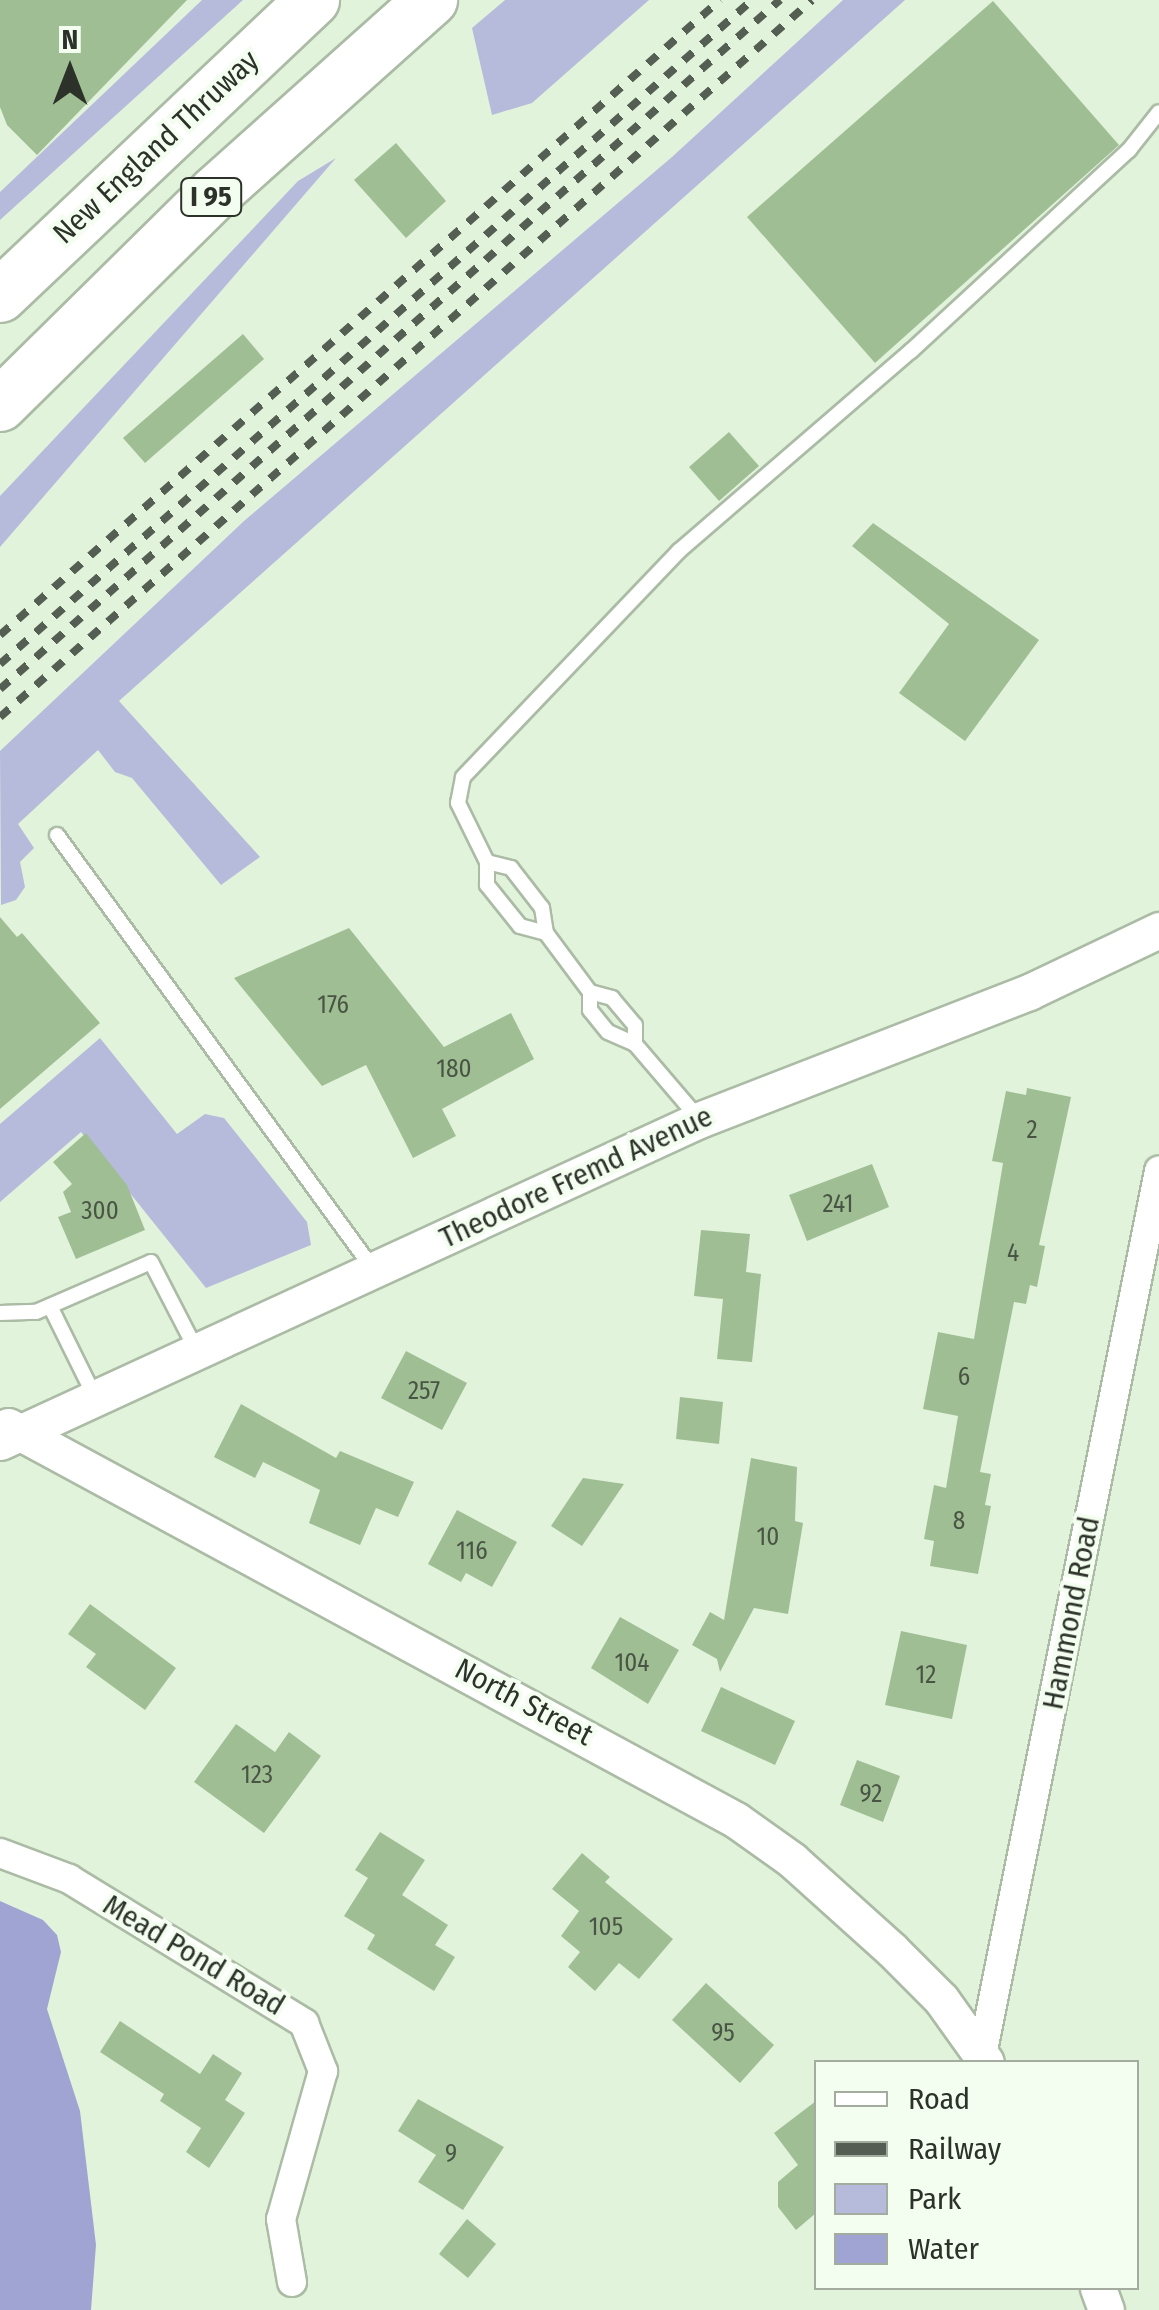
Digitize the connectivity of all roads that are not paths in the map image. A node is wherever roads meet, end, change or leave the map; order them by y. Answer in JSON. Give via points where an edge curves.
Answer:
{"nodes":[{"id":1,"x":314,"y":0,"type":"edge"},
{"id":2,"x":430,"y":0,"type":"edge"},
{"id":3,"x":1159,"y":112,"type":"edge"},
{"id":4,"x":0,"y":296,"type":"edge"},
{"id":5,"x":0,"y":405,"type":"edge"},
{"id":6,"x":57,"y":836,"type":"dead end"},
{"id":7,"x":486,"y":862,"type":"junction"},
{"id":8,"x":1159,"y":930,"type":"edge"},
{"id":9,"x":546,"y":933,"type":"junction"},
{"id":10,"x":590,"y":992,"type":"junction"},
{"id":11,"x":635,"y":1044,"type":"junction"},
{"id":12,"x":699,"y":1120,"type":"junction"},
{"id":13,"x":1159,"y":1171,"type":"edge"},
{"id":14,"x":374,"y":1270,"type":"junction"},
{"id":15,"x":50,"y":1306,"type":"junction"},
{"id":16,"x":0,"y":1313,"type":"edge"},
{"id":17,"x":197,"y":1352,"type":"junction"},
{"id":18,"x":96,"y":1398,"type":"junction"},
{"id":19,"x":7,"y":1432,"type":"edge"},
{"id":20,"x":0,"y":1852,"type":"edge"},
{"id":21,"x":984,"y":2059,"type":"edge"},
{"id":22,"x":292,"y":2282,"type":"dead end"}],
"edges":[{"from":1,"to":4,"type":"highway","name":"New England Thruway","number":"I 95"},
{"from":2,"to":5,"type":"highway","number":"I 95","via":[[215,193]]},
{"from":3,"to":7,"type":"lane","via":[[1129,150],[911,351],[679,551],[463,776],[458,803]]},
{"from":6,"to":14,"type":"lane"},
{"from":7,"to":9,"type":"lane","via":[[511,868],[542,908]]},
{"from":7,"to":9,"type":"lane","via":[[486,885],[520,926]]},
{"from":8,"to":12,"type":"street","name":"Theodore Fremd Avenue","via":[[1028,992]]},
{"from":9,"to":10,"type":"lane"},
{"from":10,"to":11,"type":"lane","via":[[590,1010],[608,1032]]},
{"from":10,"to":11,"type":"lane","via":[[612,998],[635,1025]]},
{"from":11,"to":12,"type":"lane"},
{"from":12,"to":14,"type":"street","name":"Theodore Fremd Avenue"},
{"from":13,"to":21,"type":"street","name":"Hammond Road"},
{"from":14,"to":17,"type":"street","name":"Theodore Fremd Avenue"},
{"from":15,"to":16,"type":"lane"},
{"from":15,"to":17,"type":"lane","via":[[151,1262]]},
{"from":15,"to":18,"type":"lane"},
{"from":17,"to":18,"type":"street","name":"Theodore Fremd Avenue"},
{"from":18,"to":19,"type":"street","name":"Theodore Fremd Avenue"},
{"from":19,"to":21,"type":"street","name":"North Street","via":[[736,1820],[792,1860],[892,1950],[941,1999]]},
{"from":20,"to":22,"type":"street","name":"Mead Pond Road","via":[[69,1879],[304,2023],[322,2071],[281,2220]]}]}
